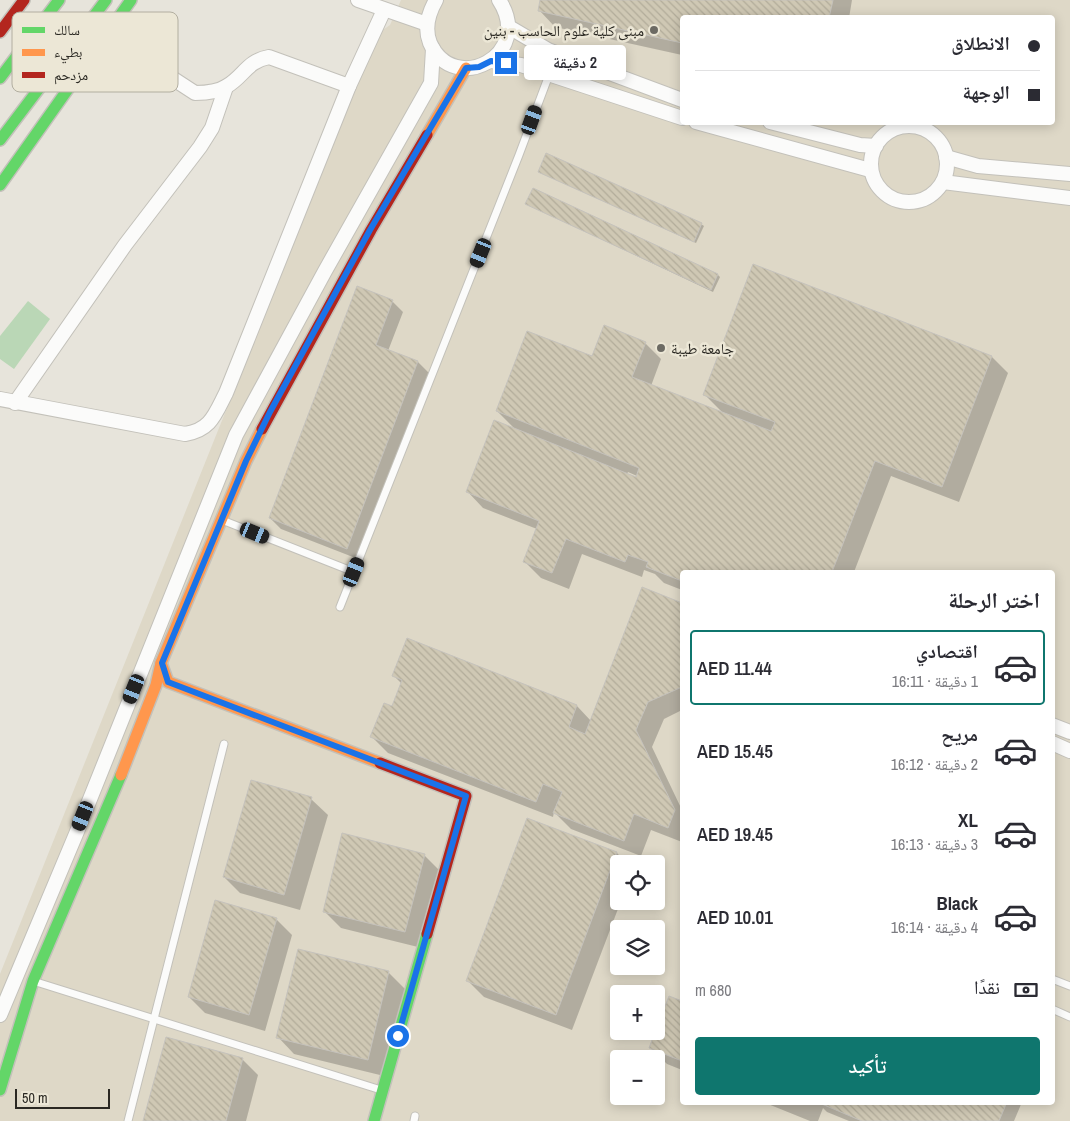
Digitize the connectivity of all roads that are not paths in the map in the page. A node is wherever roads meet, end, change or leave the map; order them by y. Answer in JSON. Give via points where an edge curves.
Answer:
{"nodes":[{"id":1,"x":24,"y":0,"type":"edge"},
{"id":2,"x":59,"y":0,"type":"edge"},
{"id":3,"x":106,"y":0,"type":"edge"},
{"id":4,"x":131,"y":0,"type":"edge"},
{"id":5,"x":358,"y":0,"type":"edge"},
{"id":6,"x":436,"y":0,"type":"edge"},
{"id":7,"x":499,"y":0,"type":"edge"},
{"id":8,"x":384,"y":10,"type":"junction"},
{"id":9,"x":15,"y":12,"type":"edge"},
{"id":10,"x":50,"y":12,"type":"edge"},
{"id":11,"x":97,"y":12,"type":"edge"},
{"id":12,"x":122,"y":12,"type":"edge"},
{"id":13,"x":12,"y":16,"type":"edge"},
{"id":14,"x":427,"y":24,"type":"junction"},
{"id":15,"x":509,"y":27,"type":"junction"},
{"id":16,"x":0,"y":32,"type":"edge"},
{"id":17,"x":433,"y":49,"type":"junction"},
{"id":18,"x":491,"y":61,"type":"junction"},
{"id":19,"x":12,"y":62,"type":"edge"},
{"id":20,"x":466,"y":68,"type":"junction"},
{"id":21,"x":549,"y":75,"type":"junction"},
{"id":22,"x":0,"y":78,"type":"edge"},
{"id":23,"x":178,"y":82,"type":"edge"},
{"id":24,"x":349,"y":86,"type":"junction"},
{"id":25,"x":226,"y":87,"type":"junction"},
{"id":26,"x":36,"y":92,"type":"edge"},
{"id":27,"x":66,"y":92,"type":"edge"},
{"id":28,"x":680,"y":99,"type":"edge"},
{"id":29,"x":680,"y":117,"type":"edge"},
{"id":30,"x":707,"y":125,"type":"edge"},
{"id":31,"x":782,"y":125,"type":"edge"},
{"id":32,"x":0,"y":140,"type":"edge"},
{"id":33,"x":876,"y":146,"type":"junction"},
{"id":34,"x":946,"y":157,"type":"junction"},
{"id":35,"x":870,"y":170,"type":"junction"},
{"id":36,"x":1070,"y":174,"type":"edge"},
{"id":37,"x":377,"y":178,"type":"junction"},
{"id":38,"x":943,"y":182,"type":"junction"},
{"id":39,"x":0,"y":185,"type":"edge"},
{"id":40,"x":395,"y":188,"type":"junction"},
{"id":41,"x":1070,"y":198,"type":"edge"},
{"id":42,"x":0,"y":399,"type":"edge"},
{"id":43,"x":15,"y":403,"type":"junction"},
{"id":44,"x":222,"y":520,"type":"junction"},
{"id":45,"x":354,"y":572,"type":"junction"},
{"id":46,"x":340,"y":607,"type":"dead end"},
{"id":47,"x":162,"y":663,"type":"junction"},
{"id":48,"x":1055,"y":726,"type":"edge"},
{"id":49,"x":1070,"y":732,"type":"edge"},
{"id":50,"x":224,"y":744,"type":"dead end"},
{"id":51,"x":1055,"y":744,"type":"edge"},
{"id":52,"x":1070,"y":751,"type":"edge"},
{"id":53,"x":1055,"y":980,"type":"edge"},
{"id":54,"x":33,"y":981,"type":"junction"},
{"id":55,"x":1070,"y":986,"type":"edge"},
{"id":56,"x":1055,"y":1010,"type":"edge"},
{"id":57,"x":0,"y":1015,"type":"edge"},
{"id":58,"x":1070,"y":1017,"type":"edge"},
{"id":59,"x":155,"y":1020,"type":"junction"},
{"id":60,"x":0,"y":1090,"type":"edge"},
{"id":61,"x":384,"y":1091,"type":"junction"},
{"id":62,"x":128,"y":1121,"type":"edge"},
{"id":63,"x":374,"y":1121,"type":"edge"}],
"edges":[{"from":1,"to":9,"type":"main road"},
{"from":2,"to":10,"type":"main road"},
{"from":3,"to":11,"type":"main road"},
{"from":4,"to":12,"type":"main road"},
{"from":5,"to":8,"type":"street"},
{"from":6,"to":14,"type":"street"},
{"from":7,"to":15,"type":"street"},
{"from":8,"to":14,"type":"street"},
{"from":8,"to":24,"type":"street"},
{"from":13,"to":16,"type":"main road"},
{"from":14,"to":17,"type":"street"},
{"from":15,"to":18,"type":"street","via":[[507,41]]},
{"from":15,"to":28,"type":"street","via":[[548,50]]},
{"from":17,"to":20,"type":"street","via":[[453,66]]},
{"from":17,"to":37,"type":"street","via":[[431,83]]},
{"from":18,"to":20,"type":"street","via":[[479,67]]},
{"from":18,"to":21,"type":"street","via":[[520,65]]},
{"from":19,"to":22,"type":"main road"},
{"from":20,"to":40,"type":"main road"},
{"from":21,"to":29,"type":"street"},
{"from":21,"to":45,"type":"lane"},
{"from":23,"to":25,"type":"street","via":[[195,93]]},
{"from":24,"to":25,"type":"street","via":[[270,57],[248,66]]},
{"from":24,"to":43,"type":"street","via":[[226,393],[202,430],[185,434]]},
{"from":25,"to":43,"type":"street","via":[[212,128],[200,147],[124,245]]},
{"from":26,"to":32,"type":"main road"},
{"from":27,"to":39,"type":"main road"},
{"from":30,"to":35,"type":"street"},
{"from":31,"to":33,"type":"street","via":[[860,145]]},
{"from":33,"to":34,"type":"street","via":[[894,128],[915,127],[933,134],[942,144]]},
{"from":33,"to":35,"type":"street"},
{"from":34,"to":36,"type":"street","via":[[978,166]]},
{"from":34,"to":38,"type":"street"},
{"from":35,"to":38,"type":"street","via":[[881,191],[902,202],[926,199]]},
{"from":37,"to":40,"type":"street"},
{"from":37,"to":57,"type":"street","via":[[236,435]]},
{"from":38,"to":41,"type":"street"},
{"from":40,"to":44,"type":"main road","via":[[270,412]]},
{"from":42,"to":43,"type":"street"},
{"from":44,"to":45,"type":"lane"},
{"from":44,"to":47,"type":"main road"},
{"from":45,"to":46,"type":"lane"},
{"from":47,"to":54,"type":"main road","via":[[123,770]]},
{"from":47,"to":61,"type":"main road","via":[[168,682],[466,796]]},
{"from":48,"to":49,"type":"street"},
{"from":50,"to":59,"type":"lane"},
{"from":51,"to":52,"type":"street"},
{"from":53,"to":55,"type":"lane"},
{"from":54,"to":59,"type":"lane"},
{"from":54,"to":60,"type":"main road"},
{"from":56,"to":58,"type":"lane"},
{"from":59,"to":61,"type":"lane"},
{"from":59,"to":62,"type":"lane"},
{"from":61,"to":63,"type":"main road"}]}
